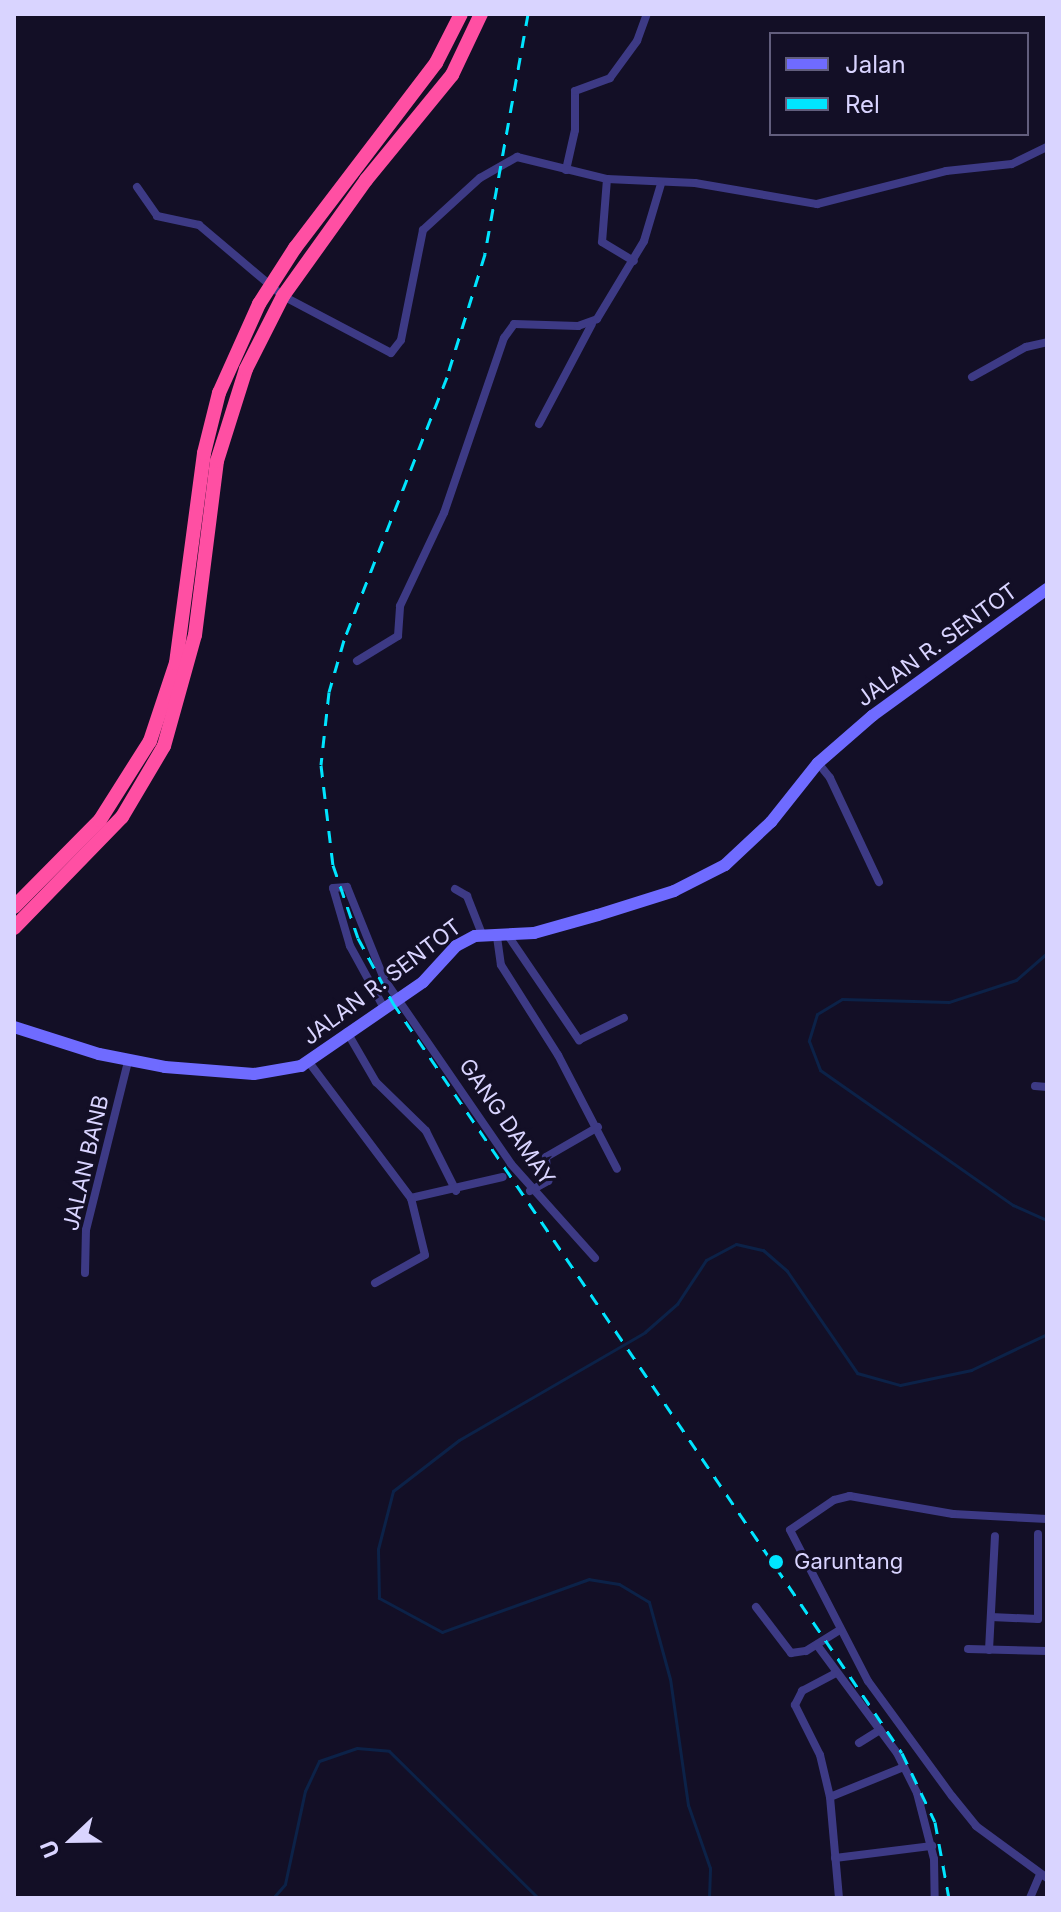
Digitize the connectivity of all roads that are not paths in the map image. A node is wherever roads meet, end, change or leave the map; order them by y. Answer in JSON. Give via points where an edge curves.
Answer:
{"nodes":[{"id":1,"x":461,"y":14,"type":"edge"},
{"id":2,"x":481,"y":14,"type":"edge"},
{"id":3,"x":647,"y":14,"type":"edge"},
{"id":4,"x":1047,"y":147,"type":"edge"},
{"id":5,"x":566,"y":170,"type":"junction"},
{"id":6,"x":607,"y":179,"type":"junction"},
{"id":7,"x":661,"y":184,"type":"junction"},
{"id":8,"x":137,"y":187,"type":"dead end"},
{"id":9,"x":634,"y":261,"type":"junction"},
{"id":10,"x":270,"y":286,"type":"junction"},
{"id":11,"x":283,"y":296,"type":"junction"},
{"id":12,"x":592,"y":324,"type":"junction"},
{"id":13,"x":1047,"y":342,"type":"edge"},
{"id":14,"x":972,"y":377,"type":"dead end"},
{"id":15,"x":539,"y":424,"type":"dead end"},
{"id":16,"x":1047,"y":589,"type":"edge"},
{"id":17,"x":357,"y":661,"type":"dead end"},
{"id":18,"x":818,"y":763,"type":"junction"},
{"id":19,"x":879,"y":882,"type":"dead end"},
{"id":20,"x":455,"y":889,"type":"dead end"},
{"id":21,"x":14,"y":907,"type":"edge"},
{"id":22,"x":14,"y":928,"type":"edge"},
{"id":23,"x":482,"y":934,"type":"junction"},
{"id":24,"x":503,"y":937,"type":"junction"},
{"id":25,"x":398,"y":999,"type":"junction"},
{"id":26,"x":384,"y":1008,"type":"junction"},
{"id":27,"x":624,"y":1018,"type":"dead end"},
{"id":28,"x":14,"y":1027,"type":"edge"},
{"id":29,"x":347,"y":1032,"type":"junction"},
{"id":30,"x":308,"y":1061,"type":"junction"},
{"id":31,"x":128,"y":1062,"type":"junction"},
{"id":32,"x":1035,"y":1086,"type":"dead end"},
{"id":33,"x":1047,"y":1087,"type":"edge"},
{"id":34,"x":598,"y":1127,"type":"junction"},
{"id":35,"x":617,"y":1169,"type":"dead end"},
{"id":36,"x":503,"y":1177,"type":"dead end"},
{"id":37,"x":456,"y":1191,"type":"junction"},
{"id":38,"x":530,"y":1191,"type":"junction"},
{"id":39,"x":411,"y":1198,"type":"junction"},
{"id":40,"x":595,"y":1258,"type":"dead end"},
{"id":41,"x":85,"y":1273,"type":"dead end"},
{"id":42,"x":375,"y":1283,"type":"dead end"},
{"id":43,"x":1047,"y":1519,"type":"edge"},
{"id":44,"x":1038,"y":1534,"type":"dead end"},
{"id":45,"x":995,"y":1536,"type":"dead end"},
{"id":46,"x":756,"y":1607,"type":"dead end"},
{"id":47,"x":991,"y":1617,"type":"junction"},
{"id":48,"x":840,"y":1630,"type":"junction"},
{"id":49,"x":817,"y":1645,"type":"junction"},
{"id":50,"x":968,"y":1649,"type":"dead end"},
{"id":51,"x":989,"y":1650,"type":"junction"},
{"id":52,"x":1047,"y":1651,"type":"edge"},
{"id":53,"x":836,"y":1673,"type":"junction"},
{"id":54,"x":880,"y":1730,"type":"junction"},
{"id":55,"x":859,"y":1743,"type":"dead end"},
{"id":56,"x":904,"y":1767,"type":"junction"},
{"id":57,"x":830,"y":1797,"type":"junction"},
{"id":58,"x":932,"y":1846,"type":"junction"},
{"id":59,"x":835,"y":1858,"type":"junction"},
{"id":60,"x":1043,"y":1876,"type":"edge"},
{"id":61,"x":839,"y":1898,"type":"edge"},
{"id":62,"x":935,"y":1898,"type":"edge"},
{"id":63,"x":1030,"y":1898,"type":"edge"}],
"edges":[{"from":1,"to":10,"type":"highway","via":[[436,63]]},
{"from":2,"to":11,"type":"highway","via":[[439,93],[366,180]]},
{"from":3,"to":5,"type":"street","via":[[637,41],[610,78],[575,91],[575,130]]},
{"from":4,"to":7,"type":"street","via":[[1012,164],[946,171],[817,204],[695,183]]},
{"from":5,"to":6,"type":"street"},
{"from":5,"to":11,"type":"street","via":[[529,158],[504,161],[423,230],[396,351],[381,349]]},
{"from":6,"to":7,"type":"street"},
{"from":6,"to":9,"type":"street","via":[[602,242]]},
{"from":7,"to":9,"type":"street"},
{"from":8,"to":10,"type":"street","via":[[157,216],[199,225]]},
{"from":9,"to":12,"type":"street"},
{"from":10,"to":11,"type":"street"},
{"from":10,"to":21,"type":"highway","via":[[219,393],[204,453],[176,663],[150,741],[100,820]]},
{"from":11,"to":22,"type":"highway","via":[[246,369],[217,461],[195,635],[164,746],[122,817]]},
{"from":12,"to":15,"type":"street"},
{"from":12,"to":17,"type":"street","via":[[514,324],[504,338],[444,513],[400,606],[398,636]]},
{"from":13,"to":14,"type":"street","via":[[1026,347]]},
{"from":16,"to":18,"type":"street","name":"JALAN R. SENTOT","via":[[872,716]]},
{"from":18,"to":19,"type":"street"},
{"from":18,"to":24,"type":"street","name":"JALAN R. SENTOT","via":[[771,822],[725,865],[674,891]]},
{"from":20,"to":23,"type":"street","via":[[467,896]]},
{"from":23,"to":24,"type":"street","name":"JALAN R. SENTOT"},
{"from":23,"to":25,"type":"street","name":"JALAN R. SENTOT","via":[[456,946],[442,965]]},
{"from":24,"to":27,"type":"street","via":[[579,1040]]},
{"from":24,"to":34,"type":"street","via":[[501,965]]},
{"from":25,"to":26,"type":"street","name":"JALAN R. SENTOT"},
{"from":25,"to":26,"type":"street","name":"GANG DAMAY","via":[[384,979],[350,893],[342,886],[332,890],[350,946]]},
{"from":25,"to":38,"type":"street","name":"GANG DAMAY"},
{"from":26,"to":29,"type":"street","name":"JALAN R. SENTOT"},
{"from":28,"to":31,"type":"street","name":"JALAN R. SENTOT"},
{"from":29,"to":30,"type":"street","name":"JALAN R. SENTOT"},
{"from":29,"to":37,"type":"street","via":[[376,1082],[426,1131]]},
{"from":30,"to":31,"type":"street","name":"JALAN R. SENTOT","via":[[292,1069],[254,1074]]},
{"from":30,"to":39,"type":"street"},
{"from":31,"to":41,"type":"street","name":"JALAN BANB","via":[[86,1230]]},
{"from":32,"to":33,"type":"street"},
{"from":34,"to":35,"type":"street"},
{"from":34,"to":38,"type":"street","via":[[546,1157],[548,1181]]},
{"from":36,"to":37,"type":"street"},
{"from":37,"to":39,"type":"street"},
{"from":38,"to":40,"type":"street","name":"GANG DAMAY"},
{"from":39,"to":42,"type":"street","via":[[425,1255]]},
{"from":43,"to":48,"type":"street","via":[[953,1514],[850,1496],[834,1500],[790,1530]]},
{"from":44,"to":47,"type":"street","via":[[1038,1619]]},
{"from":45,"to":47,"type":"street"},
{"from":46,"to":49,"type":"street","via":[[791,1653]]},
{"from":47,"to":51,"type":"street"},
{"from":48,"to":49,"type":"street"},
{"from":48,"to":60,"type":"street","via":[[868,1681],[968,1816]]},
{"from":49,"to":53,"type":"street"},
{"from":50,"to":51,"type":"street"},
{"from":51,"to":52,"type":"street"},
{"from":53,"to":54,"type":"street"},
{"from":53,"to":57,"type":"street","via":[[802,1691],[795,1705],[818,1752]]},
{"from":54,"to":55,"type":"street"},
{"from":54,"to":56,"type":"street"},
{"from":56,"to":57,"type":"street"},
{"from":56,"to":58,"type":"street","via":[[927,1819]]},
{"from":57,"to":59,"type":"street"},
{"from":58,"to":59,"type":"street"},
{"from":58,"to":62,"type":"street"},
{"from":59,"to":61,"type":"street"},
{"from":60,"to":63,"type":"street"}]}
